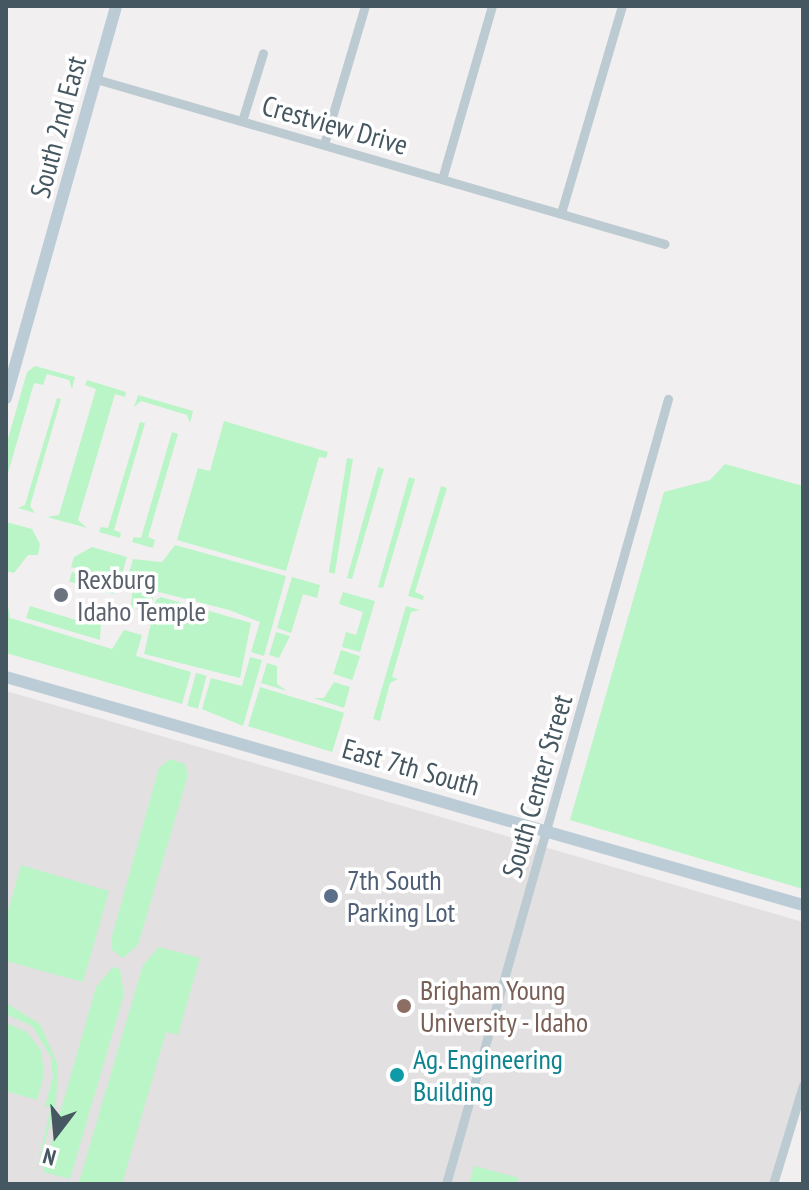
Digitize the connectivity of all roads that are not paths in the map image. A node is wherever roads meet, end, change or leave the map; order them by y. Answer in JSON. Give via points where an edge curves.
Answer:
{"nodes":[{"id":1,"x":116,"y":6,"type":"edge"},
{"id":2,"x":365,"y":6,"type":"edge"},
{"id":3,"x":492,"y":6,"type":"edge"},
{"id":4,"x":622,"y":6,"type":"edge"},
{"id":5,"x":263,"y":53,"type":"dead end"},
{"id":6,"x":96,"y":79,"type":"junction"},
{"id":7,"x":242,"y":121,"type":"junction"},
{"id":8,"x":324,"y":144,"type":"junction"},
{"id":9,"x":442,"y":179,"type":"junction"},
{"id":10,"x":561,"y":213,"type":"junction"},
{"id":11,"x":665,"y":244,"type":"dead end"},
{"id":12,"x":6,"y":398,"type":"edge"},
{"id":13,"x":668,"y":399,"type":"dead end"},
{"id":14,"x":6,"y":677,"type":"edge"},
{"id":15,"x":547,"y":833,"type":"junction"},
{"id":16,"x":803,"y":905,"type":"edge"},
{"id":17,"x":803,"y":1085,"type":"edge"},
{"id":18,"x":446,"y":1184,"type":"edge"},
{"id":19,"x":773,"y":1184,"type":"edge"}],
"edges":[{"from":1,"to":6,"type":"main road","name":"South 2nd East"},
{"from":2,"to":8,"type":"street"},
{"from":3,"to":9,"type":"street"},
{"from":4,"to":10,"type":"street"},
{"from":5,"to":7,"type":"street"},
{"from":6,"to":7,"type":"street","name":"Crestview Drive"},
{"from":6,"to":12,"type":"main road","name":"South 2nd East"},
{"from":7,"to":8,"type":"street","name":"Crestview Drive"},
{"from":8,"to":9,"type":"street","name":"Crestview Drive"},
{"from":9,"to":10,"type":"street","name":"Crestview Drive"},
{"from":10,"to":11,"type":"street","name":"Crestview Drive"},
{"from":13,"to":15,"type":"street","name":"South Center Street"},
{"from":14,"to":15,"type":"main road","name":"East 7th South"},
{"from":15,"to":16,"type":"main road","name":"East 7th South"},
{"from":15,"to":18,"type":"street","name":"South Center Street"},
{"from":17,"to":19,"type":"street"}]}
